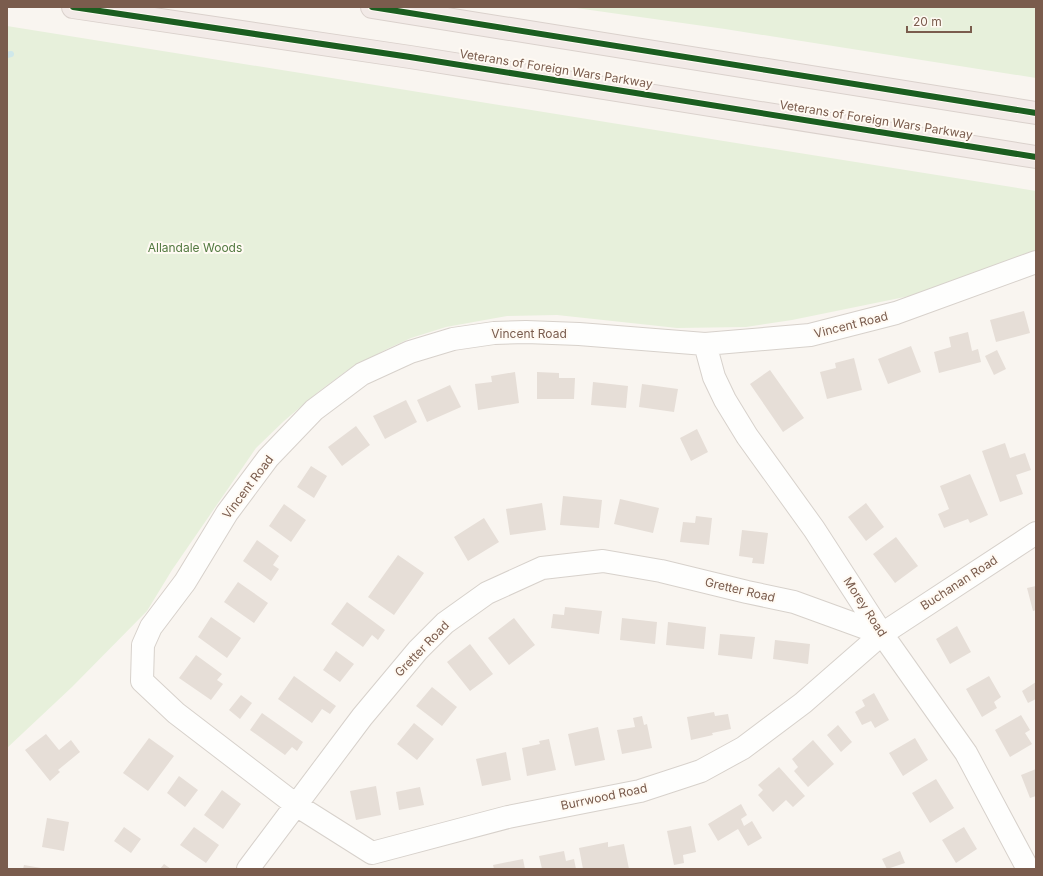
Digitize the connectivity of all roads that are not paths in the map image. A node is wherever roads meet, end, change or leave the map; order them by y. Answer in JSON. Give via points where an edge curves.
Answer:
{"nodes":[{"id":1,"x":73,"y":7,"type":"edge"},
{"id":2,"x":372,"y":7,"type":"edge"},
{"id":3,"x":1036,"y":113,"type":"edge"},
{"id":4,"x":1036,"y":157,"type":"edge"},
{"id":5,"x":1036,"y":262,"type":"edge"},
{"id":6,"x":705,"y":344,"type":"junction"},
{"id":7,"x":1036,"y":533,"type":"edge"},
{"id":8,"x":882,"y":634,"type":"junction"},
{"id":9,"x":296,"y":805,"type":"junction"},
{"id":10,"x":248,"y":869,"type":"edge"},
{"id":11,"x":1028,"y":869,"type":"edge"}],
"edges":[{"from":1,"to":4,"type":"highway","name":"Veterans of Foreign Wars Parkway","via":[[402,56]]},
{"from":2,"to":3,"type":"highway"},
{"from":5,"to":6,"type":"street","name":"Vincent Road","via":[[896,313],[853,325],[810,335]]},
{"from":6,"to":8,"type":"street","name":"Morey Road","via":[[714,377],[725,400],[814,529]]},
{"from":6,"to":9,"type":"street","name":"Vincent Road","via":[[526,332],[494,333],[453,339],[410,352],[362,374],[314,410],[268,458],[227,513],[185,582],[150,627],[143,645],[142,682],[176,713]]},
{"from":7,"to":8,"type":"street","name":"Buchanan Road"},
{"from":8,"to":9,"type":"street","name":"Burrwood Road","via":[[803,703],[743,748],[701,771],[640,791],[508,817],[372,852]]},
{"from":8,"to":9,"type":"street","name":"Gretter Road","via":[[794,602],[661,571],[603,561],[542,568],[487,593],[445,623],[418,650],[362,717]]},
{"from":8,"to":11,"type":"street","name":"Morey Road","via":[[966,753]]},
{"from":9,"to":10,"type":"street","name":"Gretter Road"}]}
